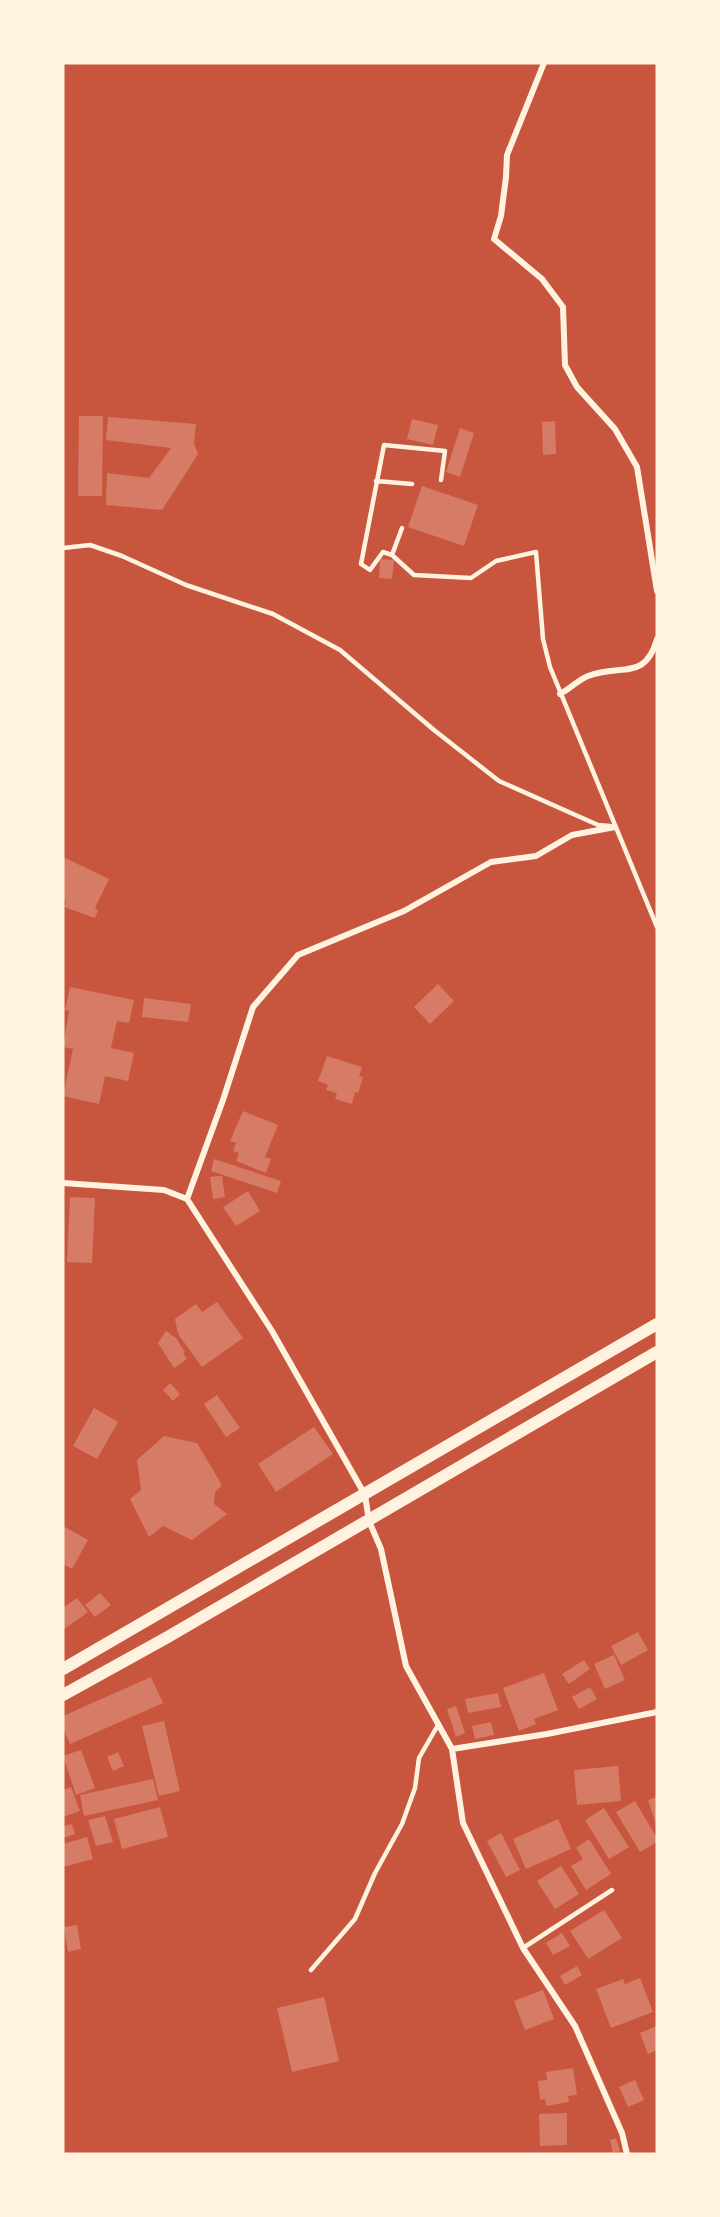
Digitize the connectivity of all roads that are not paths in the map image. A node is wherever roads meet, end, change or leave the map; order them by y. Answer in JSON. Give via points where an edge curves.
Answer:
{"nodes":[{"id":1,"x":544,"y":63,"type":"edge"},
{"id":2,"x":441,"y":480,"type":"dead end"},
{"id":3,"x":376,"y":481,"type":"junction"},
{"id":4,"x":412,"y":484,"type":"dead end"},
{"id":5,"x":402,"y":528,"type":"dead end"},
{"id":6,"x":63,"y":548,"type":"edge"},
{"id":7,"x":392,"y":555,"type":"junction"},
{"id":8,"x":657,"y":591,"type":"edge"},
{"id":9,"x":657,"y":639,"type":"edge"},
{"id":10,"x":560,"y":694,"type":"junction"},
{"id":11,"x":615,"y":827,"type":"junction"},
{"id":12,"x":657,"y":927,"type":"edge"},
{"id":13,"x":63,"y":1183,"type":"edge"},
{"id":14,"x":187,"y":1199,"type":"junction"},
{"id":15,"x":657,"y":1324,"type":"edge"},
{"id":16,"x":657,"y":1352,"type":"edge"},
{"id":17,"x":365,"y":1495,"type":"junction"},
{"id":18,"x":369,"y":1521,"type":"junction"},
{"id":19,"x":63,"y":1669,"type":"edge"},
{"id":20,"x":63,"y":1695,"type":"edge"},
{"id":21,"x":657,"y":1712,"type":"edge"},
{"id":22,"x":438,"y":1725,"type":"junction"},
{"id":23,"x":452,"y":1749,"type":"junction"},
{"id":24,"x":612,"y":1890,"type":"dead end"},
{"id":25,"x":522,"y":1948,"type":"junction"},
{"id":26,"x":311,"y":1970,"type":"dead end"},
{"id":27,"x":627,"y":2154,"type":"edge"}],
"edges":[{"from":1,"to":8,"type":"street","via":[[507,155],[501,216],[494,239],[542,279],[563,307],[565,364],[577,387],[615,429],[637,467]]},
{"from":2,"to":3,"type":"lane","via":[[445,451],[384,445]]},
{"from":3,"to":4,"type":"lane"},
{"from":3,"to":7,"type":"lane","via":[[361,564],[370,570],[383,552]]},
{"from":5,"to":7,"type":"lane"},
{"from":6,"to":11,"type":"lane","via":[[90,545],[186,585],[273,614],[339,650],[499,781],[598,825]]},
{"from":7,"to":10,"type":"lane","via":[[414,575],[471,578],[496,561],[536,552],[543,639]]},
{"from":9,"to":10,"type":"street","via":[[652,655],[635,669],[606,670],[586,676]]},
{"from":10,"to":11,"type":"lane"},
{"from":11,"to":12,"type":"lane"},
{"from":11,"to":14,"type":"street","via":[[572,835],[536,856],[491,862],[404,911],[298,955],[252,1007]]},
{"from":13,"to":14,"type":"street","via":[[164,1190]]},
{"from":14,"to":17,"type":"street","via":[[272,1331]]},
{"from":15,"to":17,"type":"main road"},
{"from":16,"to":18,"type":"main road"},
{"from":17,"to":18,"type":"street"},
{"from":17,"to":19,"type":"main road"},
{"from":18,"to":20,"type":"main road"},
{"from":18,"to":22,"type":"street","via":[[381,1549],[406,1666]]},
{"from":21,"to":23,"type":"street"},
{"from":22,"to":23,"type":"street"},
{"from":22,"to":26,"type":"lane","via":[[419,1758],[415,1788],[402,1824],[355,1919]]},
{"from":23,"to":25,"type":"street","via":[[463,1823]]},
{"from":24,"to":25,"type":"lane"},
{"from":25,"to":27,"type":"street","via":[[575,2026],[622,2133]]}]}
